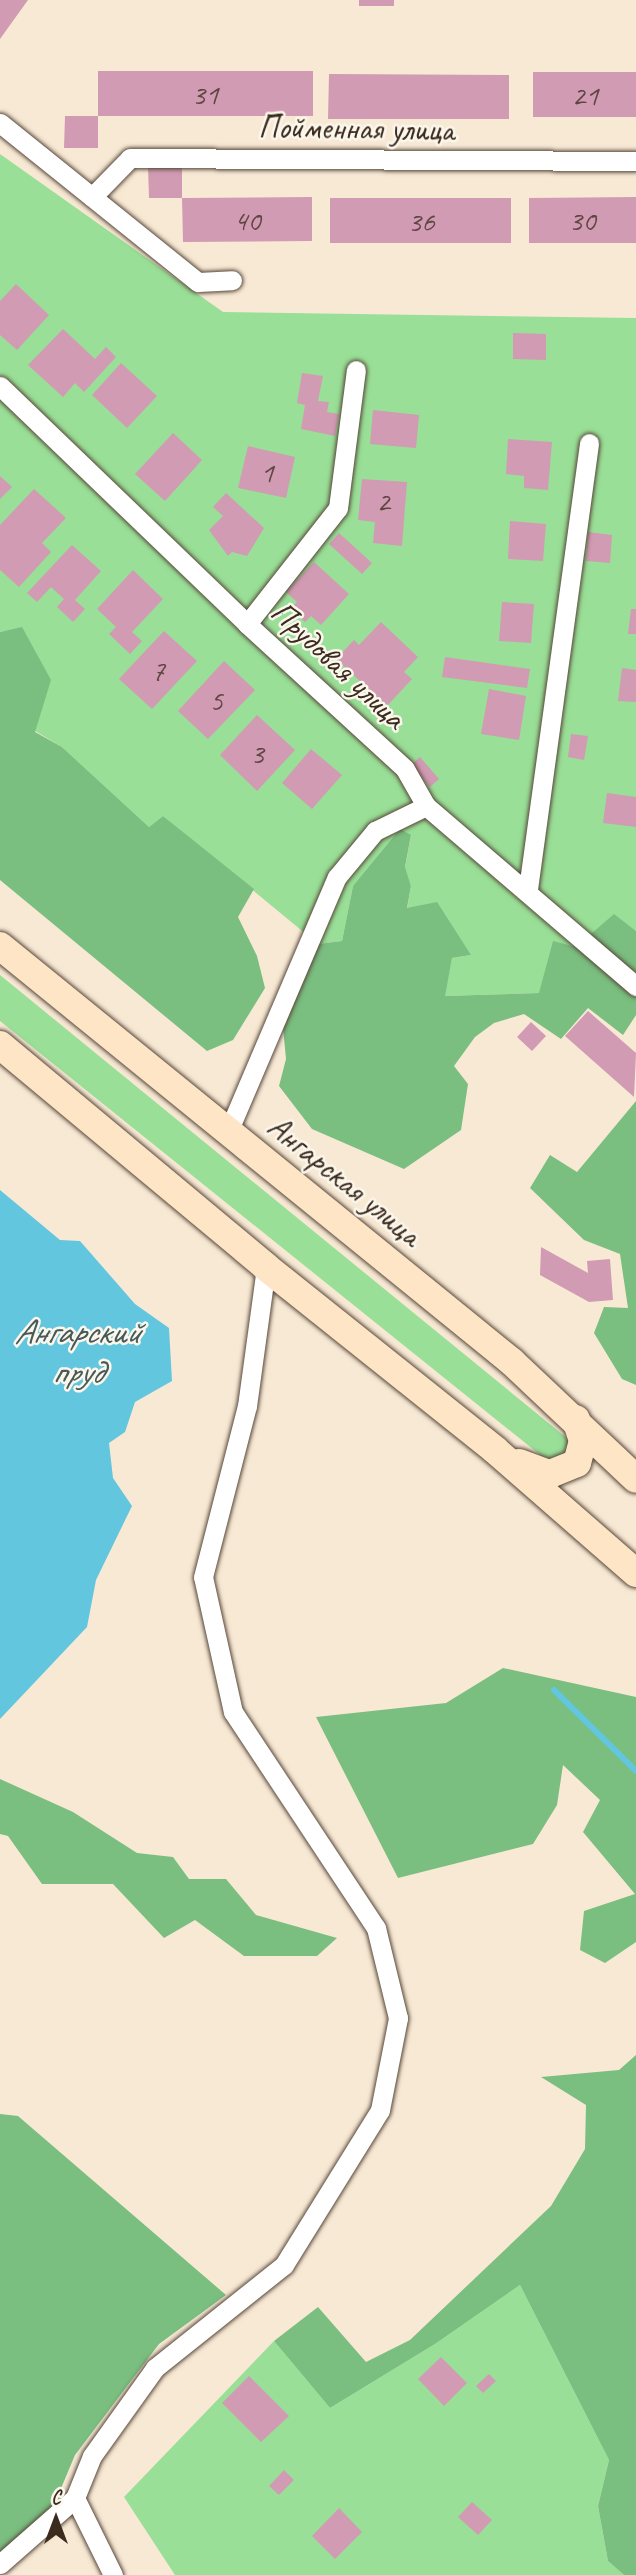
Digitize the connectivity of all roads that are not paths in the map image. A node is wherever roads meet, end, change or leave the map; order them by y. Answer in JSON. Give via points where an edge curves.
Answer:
{"nodes":[{"id":1,"x":0,"y":123,"type":"edge"},
{"id":2,"x":636,"y":160,"type":"edge"},
{"id":3,"x":92,"y":197,"type":"junction"},
{"id":4,"x":232,"y":280,"type":"dead end"},
{"id":5,"x":356,"y":370,"type":"dead end"},
{"id":6,"x":0,"y":386,"type":"edge"},
{"id":7,"x":589,"y":443,"type":"dead end"},
{"id":8,"x":247,"y":624,"type":"junction"},
{"id":9,"x":426,"y":806,"type":"junction"},
{"id":10,"x":528,"y":889,"type":"junction"},
{"id":11,"x":0,"y":946,"type":"edge"},
{"id":12,"x":636,"y":986,"type":"edge"},
{"id":13,"x":0,"y":1045,"type":"edge"},
{"id":14,"x":228,"y":1132,"type":"junction"},
{"id":15,"x":266,"y":1267,"type":"junction"},
{"id":16,"x":576,"y":1419,"type":"junction"},
{"id":17,"x":495,"y":1450,"type":"junction"},
{"id":18,"x":636,"y":1479,"type":"edge"},
{"id":19,"x":636,"y":1573,"type":"edge"},
{"id":20,"x":75,"y":2498,"type":"junction"},
{"id":21,"x":0,"y":2564,"type":"edge"},
{"id":22,"x":113,"y":2575,"type":"edge"}],
"edges":[{"from":1,"to":3,"type":"street"},
{"from":2,"to":3,"type":"street","name":"Пойменная улица","via":[[130,158]]},
{"from":3,"to":4,"type":"street","via":[[198,282]]},
{"from":5,"to":8,"type":"street","via":[[338,508]]},
{"from":6,"to":8,"type":"street","name":"Прудовая улица"},
{"from":7,"to":10,"type":"street"},
{"from":8,"to":9,"type":"street","name":"Прудовая улица","via":[[405,769]]},
{"from":9,"to":10,"type":"street","name":"Прудовая улица"},
{"from":9,"to":14,"type":"street","via":[[375,831],[337,877]]},
{"from":10,"to":12,"type":"street","name":"Прудовая улица"},
{"from":11,"to":14,"type":"main road","name":"Ангарская улица"},
{"from":13,"to":15,"type":"main road"},
{"from":14,"to":16,"type":"main road","name":"Ангарская улица"},
{"from":15,"to":17,"type":"main road"},
{"from":15,"to":20,"type":"street","via":[[247,1406],[203,1577],[233,1712],[376,1928],[398,2018],[380,2110],[284,2265],[155,2368],[92,2456]]},
{"from":16,"to":17,"type":"main road","via":[[582,1455],[568,1469],[540,1473]]},
{"from":16,"to":18,"type":"main road","name":"Ангарская улица"},
{"from":17,"to":19,"type":"main road"},
{"from":20,"to":21,"type":"street"},
{"from":20,"to":22,"type":"street"}]}
